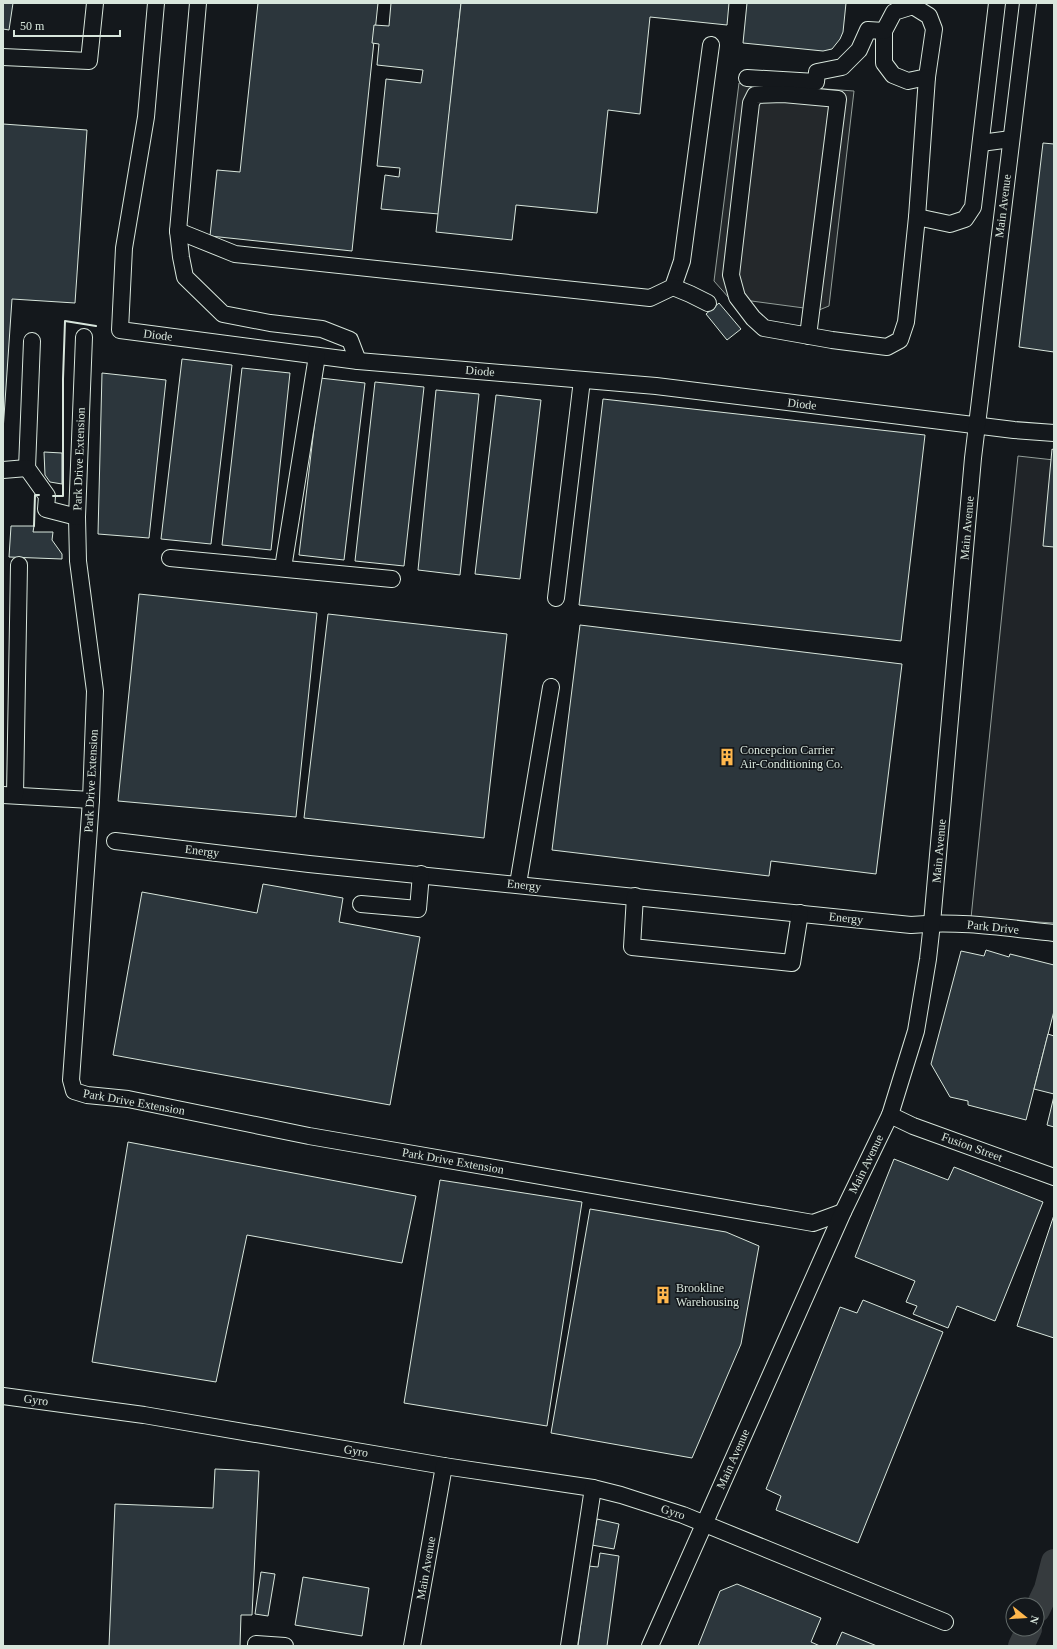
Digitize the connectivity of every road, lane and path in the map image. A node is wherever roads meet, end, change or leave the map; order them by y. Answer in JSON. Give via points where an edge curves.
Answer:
{"nodes":[{"id":1,"x":95,"y":3,"type":"edge"},
{"id":2,"x":156,"y":3,"type":"edge"},
{"id":3,"x":198,"y":3,"type":"edge"},
{"id":4,"x":997,"y":3,"type":"edge"},
{"id":5,"x":1028,"y":3,"type":"edge"},
{"id":6,"x":884,"y":31,"type":"junction"},
{"id":7,"x":711,"y":45,"type":"dead end"},
{"id":8,"x":3,"y":57,"type":"edge"},
{"id":9,"x":927,"y":77,"type":"junction"},
{"id":10,"x":747,"y":78,"type":"dead end"},
{"id":11,"x":1011,"y":139,"type":"junction"},
{"id":12,"x":981,"y":143,"type":"junction"},
{"id":13,"x":917,"y":217,"type":"junction"},
{"id":14,"x":178,"y":231,"type":"junction"},
{"id":15,"x":673,"y":287,"type":"junction"},
{"id":16,"x":708,"y":303,"type":"dead end"},
{"id":17,"x":808,"y":336,"type":"junction"},
{"id":18,"x":84,"y":338,"type":"dead end"},
{"id":19,"x":32,"y":341,"type":"dead end"},
{"id":20,"x":317,"y":356,"type":"junction"},
{"id":21,"x":358,"y":361,"type":"junction"},
{"id":22,"x":582,"y":380,"type":"junction"},
{"id":23,"x":977,"y":425,"type":"junction"},
{"id":24,"x":1054,"y":433,"type":"edge"},
{"id":25,"x":27,"y":468,"type":"junction"},
{"id":26,"x":3,"y":470,"type":"edge"},
{"id":27,"x":77,"y":517,"type":"junction"},
{"id":28,"x":170,"y":558,"type":"dead end"},
{"id":29,"x":19,"y":565,"type":"dead end"},
{"id":30,"x":283,"y":568,"type":"junction"},
{"id":31,"x":392,"y":579,"type":"dead end"},
{"id":32,"x":556,"y":598,"type":"dead end"},
{"id":33,"x":551,"y":687,"type":"dead end"},
{"id":34,"x":9,"y":795,"type":"edge"},
{"id":35,"x":91,"y":800,"type":"junction"},
{"id":36,"x":115,"y":841,"type":"dead end"},
{"id":37,"x":421,"y":874,"type":"junction"},
{"id":38,"x":518,"y":884,"type":"junction"},
{"id":39,"x":635,"y":896,"type":"junction"},
{"id":40,"x":361,"y":904,"type":"dead end"},
{"id":41,"x":800,"y":913,"type":"junction"},
{"id":42,"x":932,"y":923,"type":"junction"},
{"id":43,"x":1054,"y":933,"type":"edge"},
{"id":44,"x":890,"y":1115,"type":"junction"},
{"id":45,"x":1054,"y":1177,"type":"edge"},
{"id":46,"x":842,"y":1212,"type":"junction"},
{"id":47,"x":3,"y":1396,"type":"edge"},
{"id":48,"x":444,"y":1466,"type":"junction"},
{"id":49,"x":593,"y":1488,"type":"junction"},
{"id":50,"x":704,"y":1524,"type":"junction"},
{"id":51,"x":945,"y":1622,"type":"dead end"},
{"id":52,"x":256,"y":1646,"type":"edge"},
{"id":53,"x":285,"y":1646,"type":"edge"},
{"id":54,"x":412,"y":1646,"type":"edge"},
{"id":55,"x":570,"y":1646,"type":"edge"},
{"id":56,"x":650,"y":1646,"type":"edge"}],
"edges":[{"from":1,"to":8,"type":"street","via":[[89,61]]},
{"from":2,"to":20,"type":"street","name":"Diode","via":[[146,117],[124,248],[120,330]]},
{"from":3,"to":14,"type":"street"},
{"from":4,"to":12,"type":"street"},
{"from":5,"to":11,"type":"street","name":"Main Avenue"},
{"from":6,"to":9,"type":"street","via":[[884,63],[893,75],[908,81]]},
{"from":6,"to":9,"type":"street","via":[[894,12],[913,6],[929,16],[934,29]]},
{"from":6,"to":10,"type":"street","via":[[868,30],[859,50],[842,67],[817,72],[816,82]]},
{"from":7,"to":15,"type":"street","via":[[682,261]]},
{"from":9,"to":13,"type":"street"},
{"from":11,"to":12,"type":"street"},
{"from":11,"to":23,"type":"street","name":"Main Avenue"},
{"from":12,"to":13,"type":"street","via":[[973,207],[965,219],[950,224]]},
{"from":13,"to":17,"type":"street","via":[[906,322],[900,340],[887,347]]},
{"from":14,"to":15,"type":"street","via":[[235,254],[650,298]]},
{"from":14,"to":21,"type":"street","via":[[185,277],[223,314],[322,329],[350,340]]},
{"from":15,"to":16,"type":"street"},
{"from":17,"to":17,"type":"street","via":[[764,328],[737,297],[731,275],[751,104],[755,95],[783,94],[838,99]]},
{"from":18,"to":27,"type":"street","name":"Park Drive Extension"},
{"from":19,"to":25,"type":"street"},
{"from":20,"to":21,"type":"street","name":"Diode"},
{"from":20,"to":30,"type":"street"},
{"from":21,"to":22,"type":"street","name":"Diode"},
{"from":22,"to":23,"type":"street","name":"Diode","via":[[656,386]]},
{"from":22,"to":32,"type":"street"},
{"from":23,"to":24,"type":"street","name":"Diode"},
{"from":23,"to":42,"type":"street","name":"Main Avenue"},
{"from":25,"to":26,"type":"street"},
{"from":25,"to":27,"type":"street","via":[[47,496],[46,509]]},
{"from":27,"to":35,"type":"street","name":"Park Drive Extension","via":[[78,561],[95,691]]},
{"from":28,"to":30,"type":"street"},
{"from":29,"to":34,"type":"street"},
{"from":30,"to":31,"type":"street"},
{"from":33,"to":38,"type":"street"},
{"from":34,"to":35,"type":"street"},
{"from":35,"to":46,"type":"street","name":"Park Drive Extension","via":[[71,1080],[74,1091],[87,1095],[128,1099],[317,1137],[813,1223]]},
{"from":36,"to":37,"type":"street","name":"Energy","via":[[309,864]]},
{"from":37,"to":38,"type":"street","name":"Energy"},
{"from":37,"to":40,"type":"street","via":[[418,909]]},
{"from":38,"to":39,"type":"street","name":"Energy"},
{"from":39,"to":41,"type":"street","name":"Energy"},
{"from":39,"to":41,"type":"street","via":[[632,947],[640,948],[792,963]]},
{"from":41,"to":42,"type":"street","name":"Energy","via":[[911,925]]},
{"from":42,"to":43,"type":"street","name":"Park Drive"},
{"from":42,"to":44,"type":"street","name":"Main Avenue","via":[[916,1031]]},
{"from":44,"to":45,"type":"street","name":"Fusion Street","via":[[913,1126]]},
{"from":44,"to":46,"type":"street","name":"Main Avenue"},
{"from":46,"to":50,"type":"street","name":"Main Avenue"},
{"from":47,"to":48,"type":"street","name":"Gyro","via":[[144,1415]]},
{"from":48,"to":49,"type":"street","name":"Gyro"},
{"from":48,"to":54,"type":"street","name":"Main Avenue"},
{"from":49,"to":50,"type":"street","name":"Gyro","via":[[683,1515]]},
{"from":49,"to":55,"type":"street"},
{"from":50,"to":51,"type":"street","name":"Gyro"},
{"from":50,"to":56,"type":"street","name":"Main Avenue"},
{"from":52,"to":53,"type":"street"}]}
